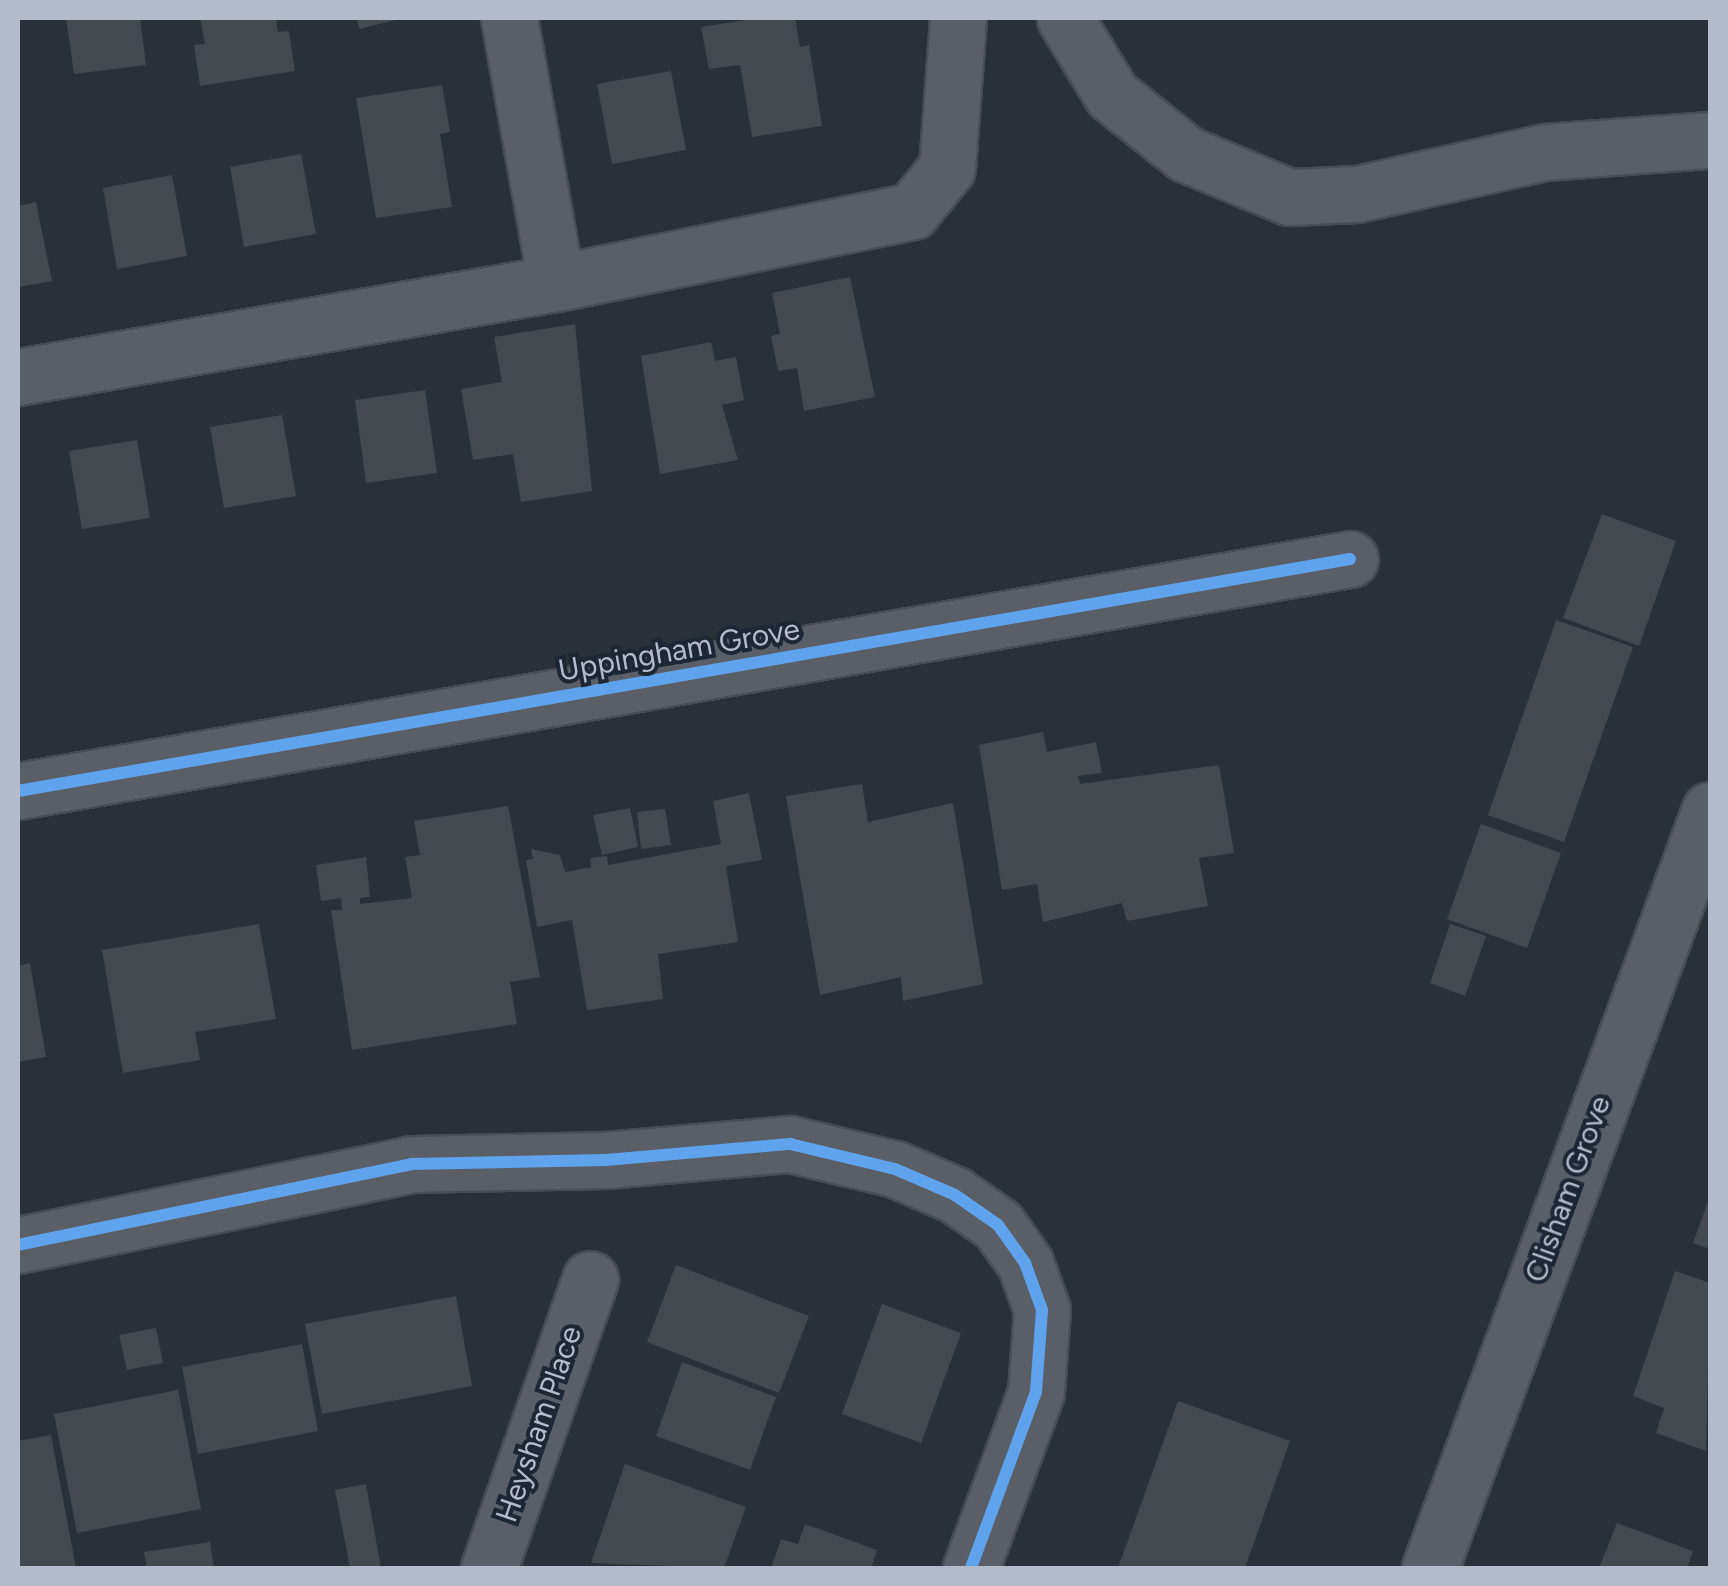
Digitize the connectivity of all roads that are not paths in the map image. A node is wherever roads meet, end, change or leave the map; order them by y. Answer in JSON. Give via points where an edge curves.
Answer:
{"nodes":[{"id":1,"x":509,"y":18,"type":"edge"},
{"id":2,"x":958,"y":18,"type":"edge"},
{"id":3,"x":1065,"y":18,"type":"edge"},
{"id":4,"x":1710,"y":140,"type":"edge"},
{"id":5,"x":556,"y":282,"type":"junction"},
{"id":6,"x":18,"y":376,"type":"edge"},
{"id":7,"x":1350,"y":559,"type":"dead end"},
{"id":8,"x":18,"y":791,"type":"edge"},
{"id":9,"x":1710,"y":810,"type":"edge"},
{"id":10,"x":18,"y":1245,"type":"edge"},
{"id":11,"x":590,"y":1279,"type":"dead end"},
{"id":12,"x":489,"y":1568,"type":"edge"},
{"id":13,"x":971,"y":1568,"type":"edge"},
{"id":14,"x":1430,"y":1568,"type":"edge"}],
"edges":[{"from":1,"to":5,"type":"street"},
{"from":2,"to":5,"type":"street","via":[[947,168],[912,211]]},
{"from":3,"to":4,"type":"street","via":[[1112,95],[1186,154],[1290,197],[1357,194],[1545,152]]},
{"from":5,"to":6,"type":"street"},
{"from":7,"to":8,"type":"street","name":"Uppingham Grove"},
{"from":9,"to":14,"type":"street","name":"Clisham Grove"},
{"from":10,"to":13,"type":"street","via":[[411,1164],[606,1160],[790,1144],[895,1169],[954,1195],[998,1225],[1024,1262],[1042,1310],[1036,1392]]},
{"from":11,"to":12,"type":"street","name":"Heysham Place"}]}
